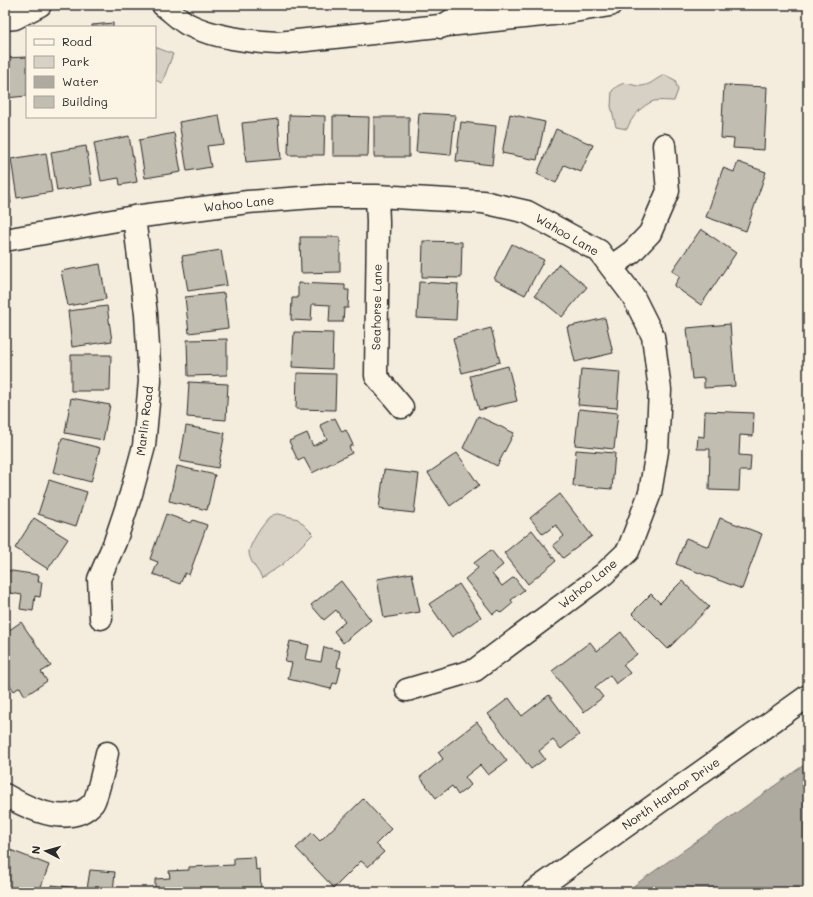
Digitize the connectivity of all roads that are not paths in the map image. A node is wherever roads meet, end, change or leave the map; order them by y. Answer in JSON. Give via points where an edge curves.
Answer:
{"nodes":[{"id":1,"x":40,"y":5,"type":"edge"},
{"id":2,"x":163,"y":5,"type":"edge"},
{"id":3,"x":476,"y":5,"type":"edge"},
{"id":4,"x":610,"y":5,"type":"edge"},
{"id":5,"x":561,"y":9,"type":"edge"},
{"id":6,"x":5,"y":19,"type":"edge"},
{"id":7,"x":441,"y":27,"type":"junction"},
{"id":8,"x":664,"y":145,"type":"dead end"},
{"id":9,"x":377,"y":196,"type":"junction"},
{"id":10,"x":134,"y":217,"type":"junction"},
{"id":11,"x":5,"y":240,"type":"edge"},
{"id":12,"x":611,"y":267,"type":"junction"},
{"id":13,"x":402,"y":407,"type":"dead end"},
{"id":14,"x":100,"y":618,"type":"dead end"},
{"id":15,"x":407,"y":690,"type":"dead end"},
{"id":16,"x":808,"y":696,"type":"edge"},
{"id":17,"x":107,"y":753,"type":"dead end"},
{"id":18,"x":5,"y":795,"type":"edge"},
{"id":19,"x":533,"y":892,"type":"edge"}],
"edges":[{"from":1,"to":6,"type":"street","via":[[15,18]]},
{"from":2,"to":7,"type":"street","via":[[188,24],[250,42],[278,43]]},
{"from":3,"to":7,"type":"street"},
{"from":4,"to":5,"type":"street"},
{"from":5,"to":7,"type":"street"},
{"from":8,"to":12,"type":"street","via":[[668,191],[650,233],[632,252]]},
{"from":9,"to":10,"type":"street","name":"Wahoo Lane","via":[[327,196],[248,202]]},
{"from":9,"to":12,"type":"street","name":"Wahoo Lane","via":[[483,202],[527,212],[599,251]]},
{"from":9,"to":13,"type":"street","name":"Seahorse Lane","via":[[376,376]]},
{"from":10,"to":11,"type":"street","name":"Wahoo Lane"},
{"from":10,"to":14,"type":"street","name":"Marlin Road","via":[[146,314],[150,381],[144,446],[115,542],[99,579]]},
{"from":12,"to":15,"type":"street","name":"Wahoo Lane","via":[[633,296],[653,336],[660,390],[657,451],[650,493],[628,551],[604,574],[475,670]]},
{"from":16,"to":19,"type":"street","name":"North Harbor Drive"},
{"from":17,"to":18,"type":"street","via":[[94,802],[75,815],[47,814]]}]}
